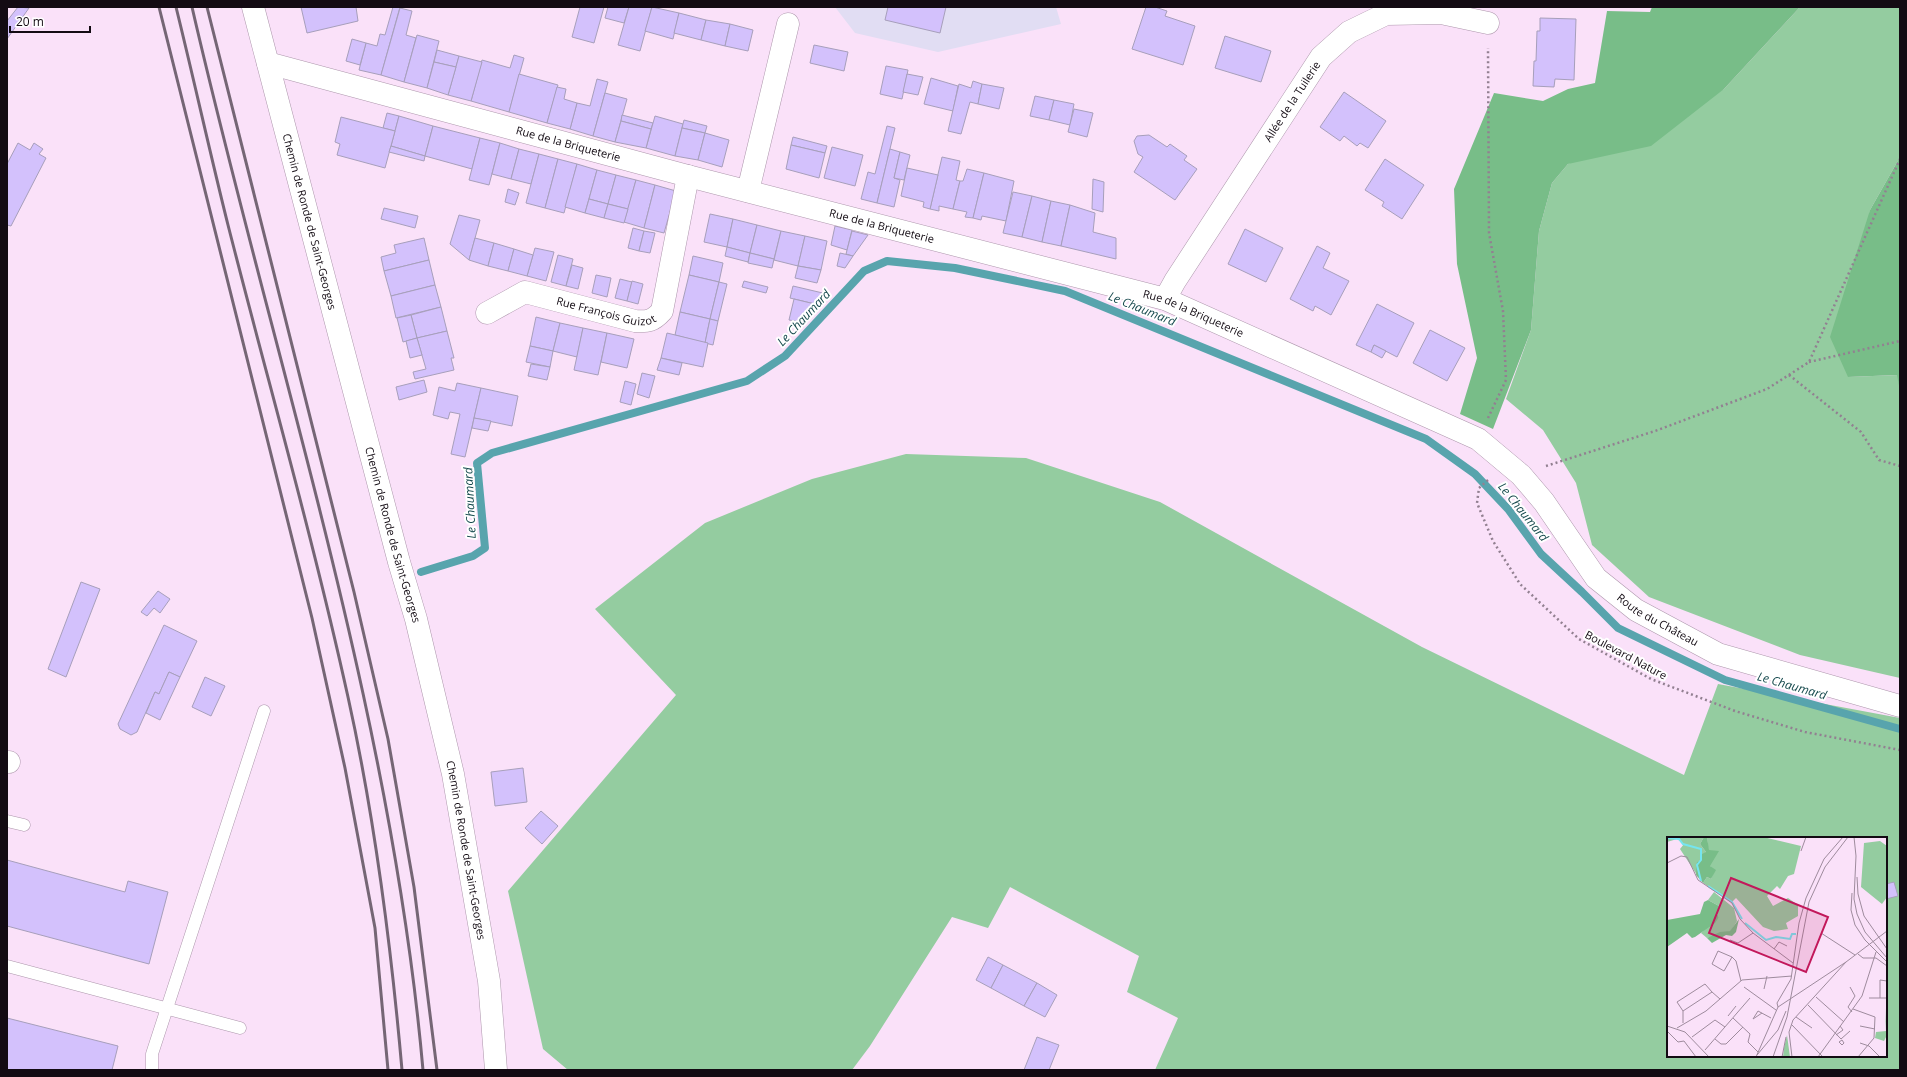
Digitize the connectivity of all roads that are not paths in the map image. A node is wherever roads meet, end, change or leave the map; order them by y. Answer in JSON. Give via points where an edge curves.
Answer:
{"nodes":[{"id":1,"x":253,"y":7,"type":"edge"},
{"id":2,"x":1488,"y":23,"type":"road end"},
{"id":3,"x":788,"y":24,"type":"dead end"},
{"id":4,"x":268,"y":62,"type":"junction"},
{"id":5,"x":688,"y":176,"type":"junction"},
{"id":6,"x":748,"y":191,"type":"junction"},
{"id":7,"x":1165,"y":299,"type":"junction"},
{"id":8,"x":487,"y":313,"type":"dead end"},
{"id":9,"x":1478,"y":439,"type":"joint"},
{"id":10,"x":1900,"y":706,"type":"edge"},
{"id":11,"x":264,"y":711,"type":"dead end"},
{"id":12,"x":7,"y":821,"type":"edge"},
{"id":13,"x":24,"y":825,"type":"dead end"},
{"id":14,"x":7,"y":966,"type":"edge"},
{"id":15,"x":167,"y":1009,"type":"junction"},
{"id":16,"x":240,"y":1028,"type":"dead end"},
{"id":17,"x":152,"y":1070,"type":"edge"},
{"id":18,"x":496,"y":1070,"type":"edge"}],
"edges":[{"from":1,"to":4,"type":"street","name":"Chemin de Ronde de Saint-Georges"},
{"from":2,"to":7,"type":"street","name":"Allée de la Tuilerie","via":[[1441,13],[1386,14],[1348,32],[1321,57]]},
{"from":3,"to":6,"type":"street"},
{"from":4,"to":5,"type":"street","name":"Rue de la Briqueterie"},
{"from":4,"to":18,"type":"street","name":"Chemin de Ronde de Saint-Georges","via":[[396,554],[416,618],[453,774],[489,981]]},
{"from":5,"to":6,"type":"street","name":"Rue de la Briqueterie"},
{"from":5,"to":8,"type":"street","name":"Rue François Guizot","via":[[662,311],[655,320],[635,321],[525,292]]},
{"from":6,"to":7,"type":"street","name":"Rue de la Briqueterie"},
{"from":7,"to":9,"type":"street","name":"Rue de la Briqueterie"},
{"from":9,"to":10,"type":"street","name":"Route du Château","via":[[1521,475],[1544,502],[1596,578],[1636,610],[1718,654]]},
{"from":11,"to":15,"type":"lane"},
{"from":12,"to":13,"type":"lane"},
{"from":14,"to":15,"type":"lane"},
{"from":15,"to":16,"type":"lane"},
{"from":15,"to":17,"type":"lane","via":[[152,1054]]}]}
